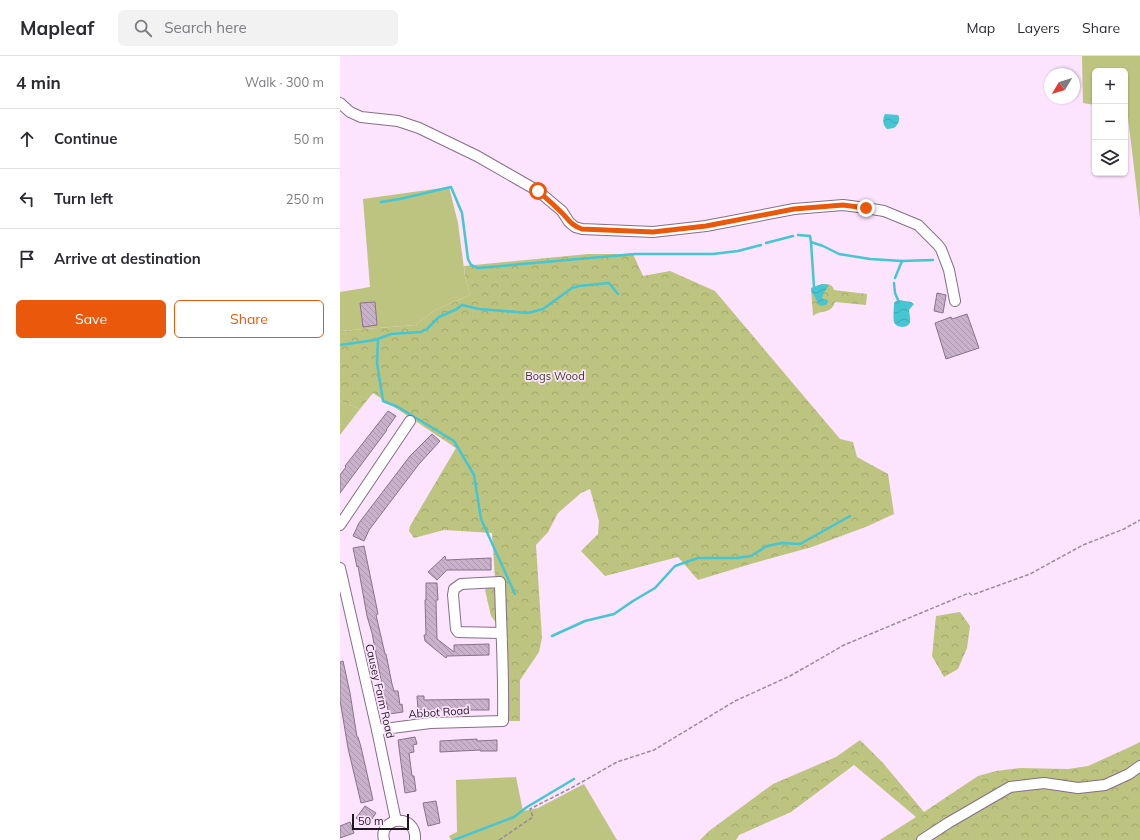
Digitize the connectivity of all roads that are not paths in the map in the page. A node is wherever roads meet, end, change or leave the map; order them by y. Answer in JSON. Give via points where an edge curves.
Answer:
{"nodes":[{"id":1,"x":340,"y":103,"type":"edge"},
{"id":2,"x":955,"y":300,"type":"dead end"},
{"id":3,"x":410,"y":421,"type":"dead end"},
{"id":4,"x":340,"y":525,"type":"edge"},
{"id":5,"x":340,"y":568,"type":"edge"},
{"id":6,"x":502,"y":633,"type":"junction"},
{"id":7,"x":377,"y":730,"type":"junction"},
{"id":8,"x":1140,"y":766,"type":"edge"},
{"id":9,"x":396,"y":821,"type":"junction"},
{"id":10,"x":384,"y":840,"type":"edge"},
{"id":11,"x":415,"y":840,"type":"edge"},
{"id":12,"x":922,"y":840,"type":"edge"}],
"edges":[{"from":1,"to":2,"type":"street","via":[[361,118],[398,120],[478,156],[538,191],[562,211],[569,222],[582,229],[653,232],[706,226],[794,209],[843,205],[884,211],[918,225],[938,245],[949,270]]},
{"from":3,"to":4,"type":"street"},
{"from":5,"to":7,"type":"street","name":"Causey Farm Road"},
{"from":6,"to":6,"type":"street","via":[[500,582],[461,584],[454,589],[458,632]]},
{"from":6,"to":7,"type":"street","name":"Abbot Road","via":[[503,721],[430,723]]},
{"from":7,"to":9,"type":"street","name":"Causey Farm Road"},
{"from":8,"to":12,"type":"street","via":[[1105,786],[1078,788],[1044,783],[1010,787],[948,822]]},
{"from":9,"to":10,"type":"street","via":[[391,822],[384,830]]},
{"from":9,"to":11,"type":"street","via":[[408,823],[412,827]]}]}
